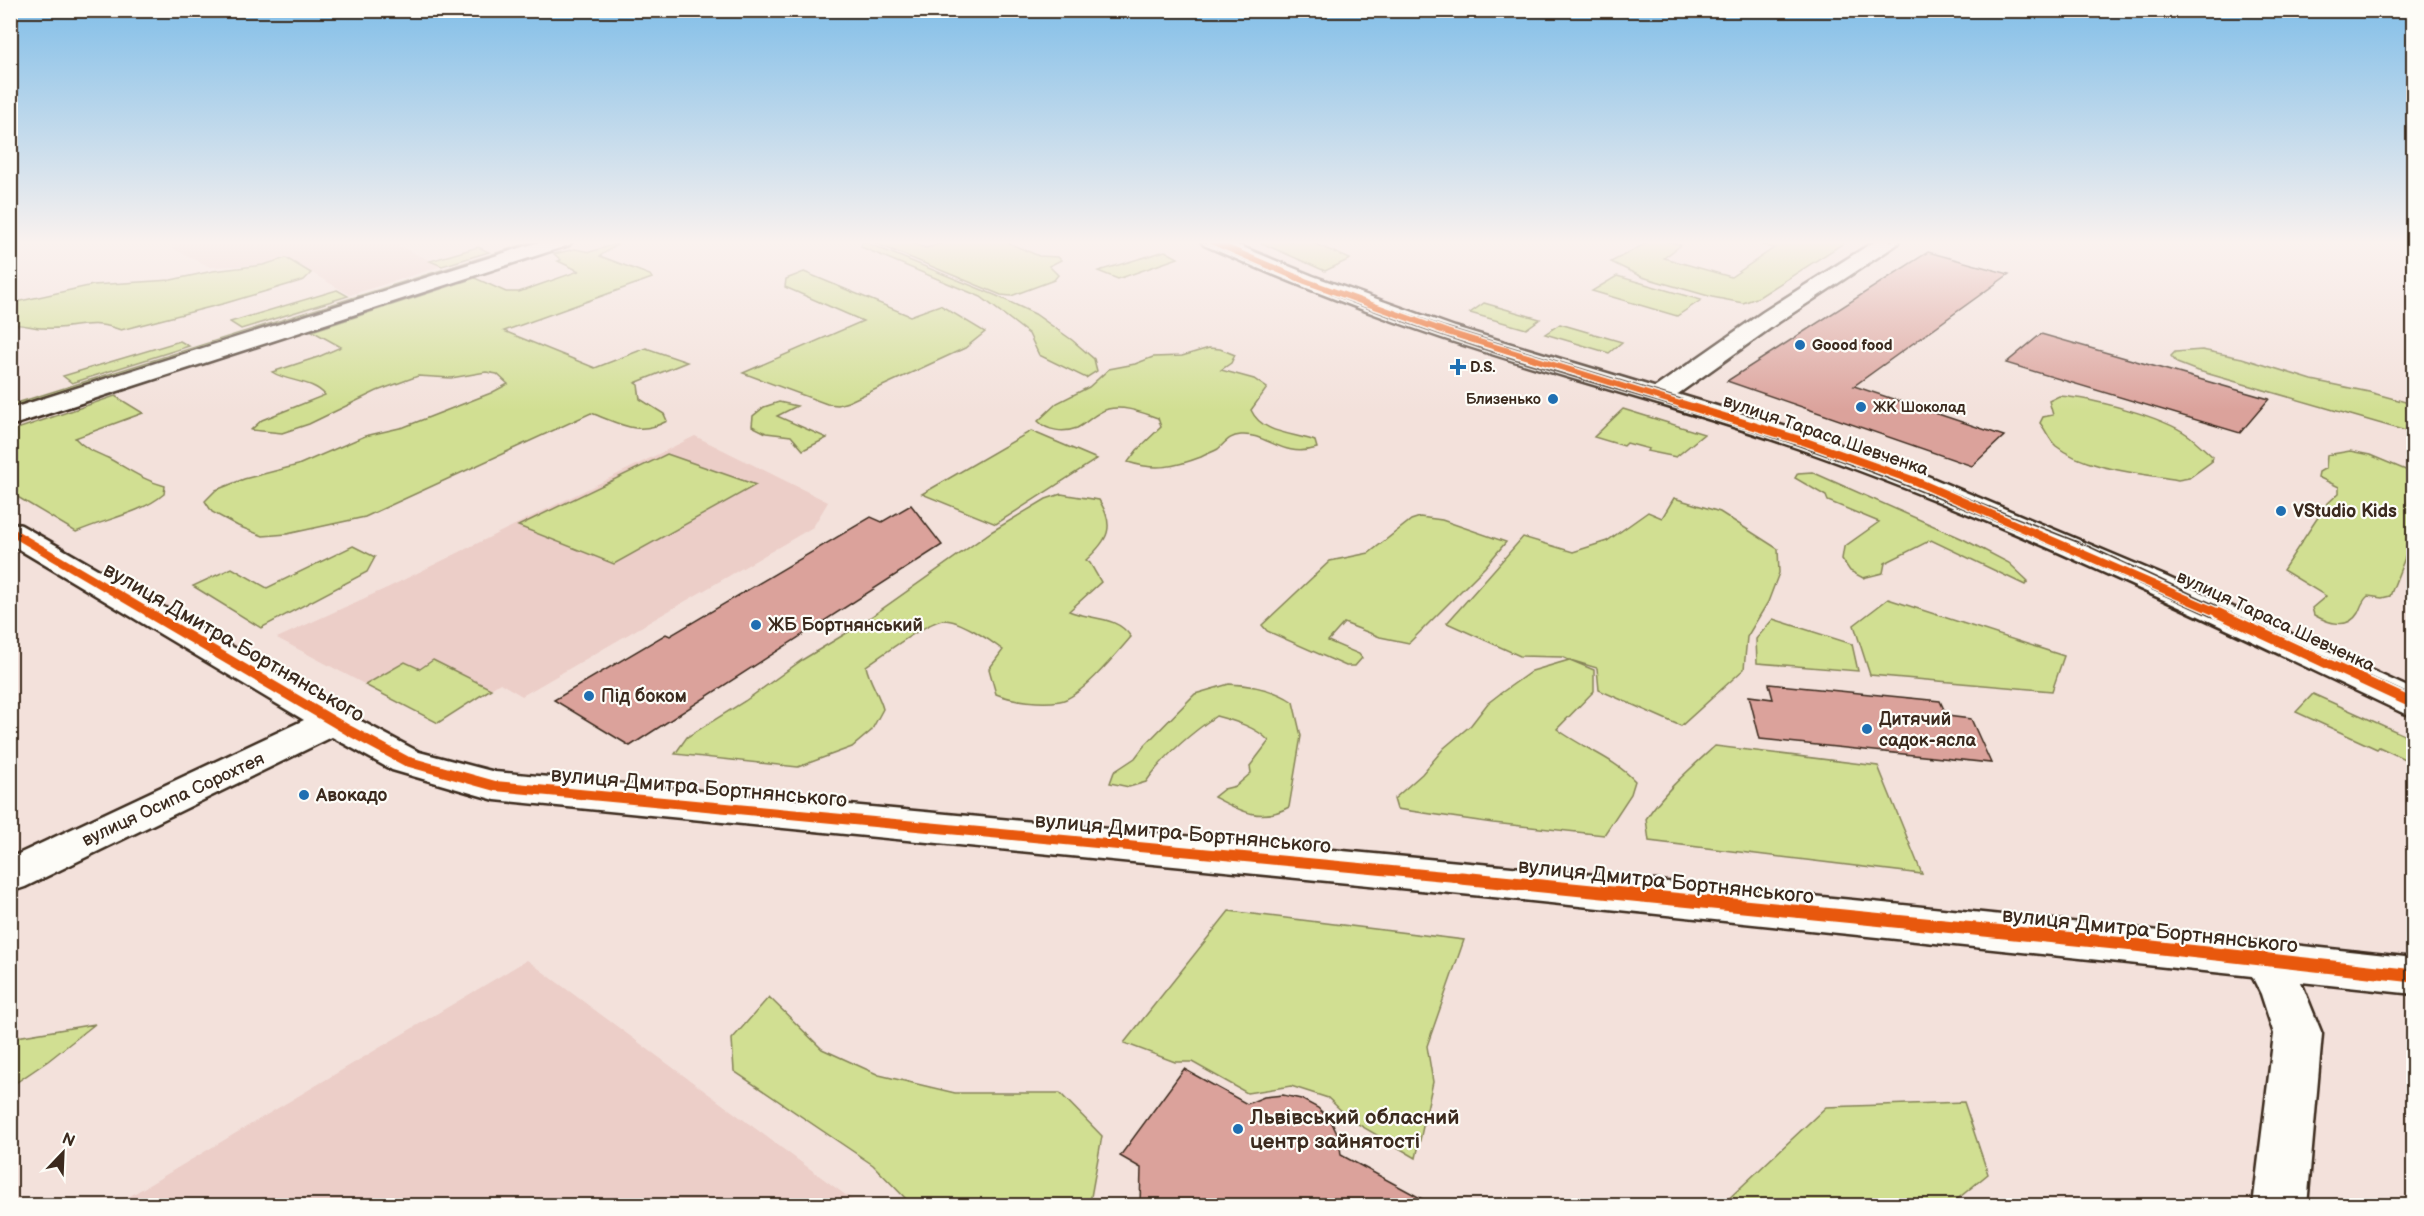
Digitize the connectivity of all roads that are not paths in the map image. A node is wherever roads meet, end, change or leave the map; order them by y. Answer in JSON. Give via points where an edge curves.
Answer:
{"nodes":[{"id":1,"x":385,"y":298,"type":"edge"},
{"id":2,"x":1352,"y":298,"type":"edge"},
{"id":3,"x":1800,"y":298,"type":"edge"},
{"id":4,"x":1659,"y":396,"type":"junction"},
{"id":5,"x":10,"y":418,"type":"edge"},
{"id":6,"x":10,"y":531,"type":"edge"},
{"id":7,"x":2414,"y":704,"type":"edge"},
{"id":8,"x":334,"y":721,"type":"junction"},
{"id":9,"x":10,"y":876,"type":"edge"},
{"id":10,"x":2266,"y":960,"type":"junction"},
{"id":11,"x":2414,"y":976,"type":"edge"},
{"id":12,"x":2280,"y":1206,"type":"edge"}],
"edges":[{"from":1,"to":5,"type":"street"},
{"from":2,"to":4,"type":"street","name":"вулиця Тараса Шевченка","via":[[1447,332]]},
{"from":3,"to":4,"type":"street"},
{"from":4,"to":7,"type":"street","name":"вулиця Тараса Шевченка","via":[[1915,481],[2156,584]]},
{"from":6,"to":8,"type":"street","name":"вулиця Дмитра Бортнянського"},
{"from":8,"to":9,"type":"street","name":"вулиця Осипа Сорохтея"},
{"from":8,"to":10,"type":"street","name":"вулиця Дмитра Бортнянського","via":[[406,761],[495,786],[1392,871]]},
{"from":10,"to":11,"type":"street","name":"вулиця Дмитра Бортнянського"},
{"from":10,"to":12,"type":"street","via":[[2284,993],[2298,1034]]}]}
